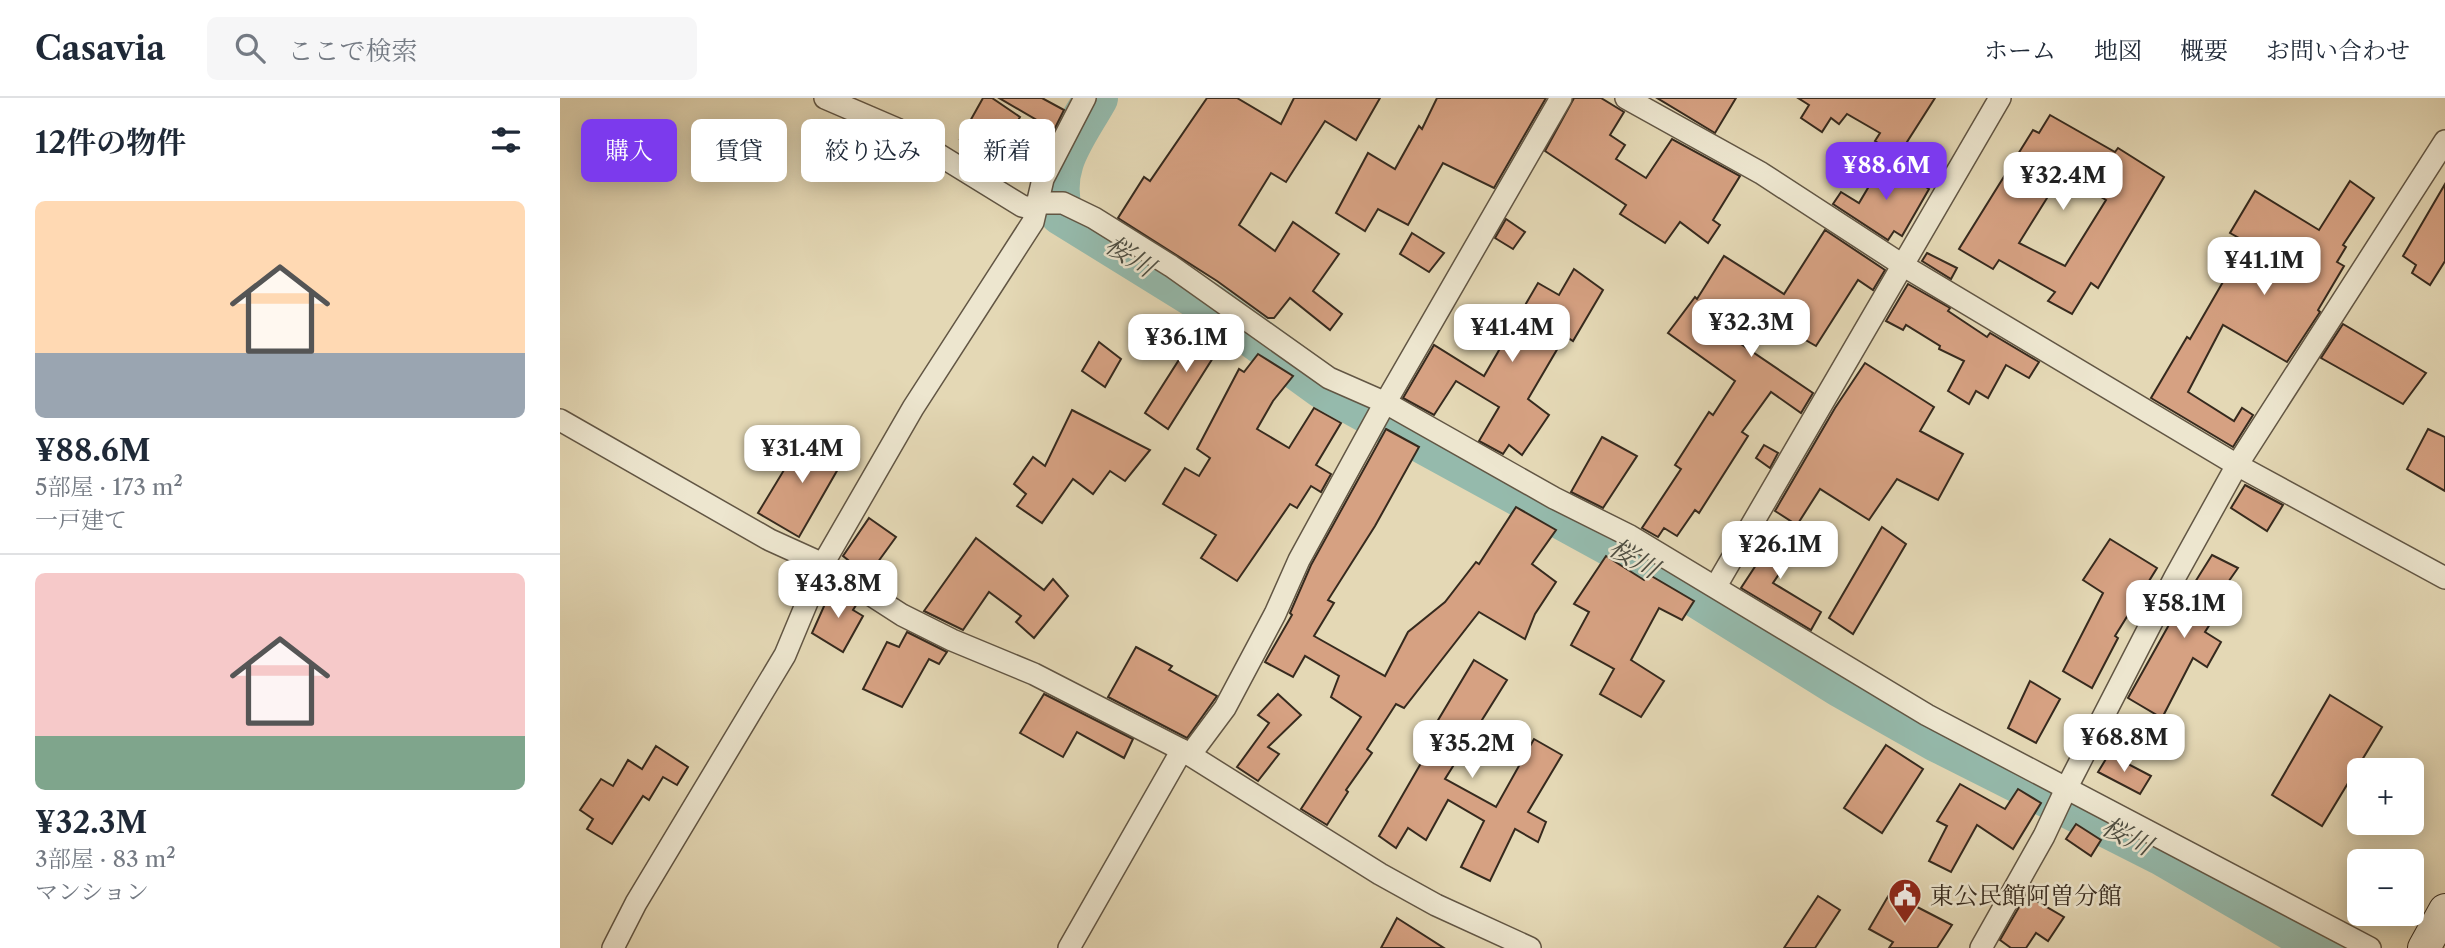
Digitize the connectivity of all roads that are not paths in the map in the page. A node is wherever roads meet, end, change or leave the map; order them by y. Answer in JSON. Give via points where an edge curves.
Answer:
{"nodes":[{"id":1,"x":825,"y":98,"type":"edge"},
{"id":2,"x":1085,"y":98,"type":"edge"},
{"id":3,"x":1561,"y":98,"type":"edge"},
{"id":4,"x":1626,"y":98,"type":"edge"},
{"id":5,"x":2000,"y":98,"type":"edge"},
{"id":6,"x":2445,"y":141,"type":"edge"},
{"id":7,"x":1046,"y":205,"type":"junction"},
{"id":8,"x":1904,"y":266,"type":"junction"},
{"id":9,"x":1380,"y":413,"type":"junction"},
{"id":10,"x":560,"y":420,"type":"edge"},
{"id":11,"x":2237,"y":465,"type":"junction"},
{"id":12,"x":823,"y":564,"type":"junction"},
{"id":13,"x":2445,"y":578,"type":"edge"},
{"id":14,"x":1716,"y":586,"type":"junction"},
{"id":15,"x":1186,"y":753,"type":"junction"},
{"id":16,"x":2062,"y":796,"type":"junction"},
{"id":17,"x":2445,"y":910,"type":"edge"},
{"id":18,"x":1520,"y":946,"type":"edge"},
{"id":19,"x":613,"y":948,"type":"edge"},
{"id":20,"x":1069,"y":948,"type":"edge"},
{"id":21,"x":1981,"y":948,"type":"edge"},
{"id":22,"x":2370,"y":948,"type":"edge"},
{"id":23,"x":2424,"y":948,"type":"edge"}],
"edges":[{"from":1,"to":7,"type":"street","via":[[897,129],[1022,206]]},
{"from":2,"to":7,"type":"street","via":[[1043,179]]},
{"from":3,"to":9,"type":"street"},
{"from":4,"to":8,"type":"street","via":[[1761,173]]},
{"from":5,"to":8,"type":"street"},
{"from":6,"to":11,"type":"street"},
{"from":7,"to":9,"type":"street","via":[[1094,218]]},
{"from":7,"to":12,"type":"street","via":[[913,408]]},
{"from":8,"to":11,"type":"street"},
{"from":8,"to":14,"type":"street"},
{"from":9,"to":14,"type":"street"},
{"from":9,"to":15,"type":"street","via":[[1225,708]]},
{"from":10,"to":12,"type":"street","via":[[770,540]]},
{"from":11,"to":13,"type":"street"},
{"from":11,"to":16,"type":"street"},
{"from":12,"to":15,"type":"street","via":[[902,615],[1034,674]]},
{"from":12,"to":19,"type":"street","via":[[785,655]]},
{"from":14,"to":16,"type":"street","via":[[1927,715],[2024,763]]},
{"from":15,"to":18,"type":"street","via":[[1391,880]]},
{"from":15,"to":20,"type":"street"},
{"from":16,"to":21,"type":"street"},
{"from":16,"to":22,"type":"street"},
{"from":17,"to":23,"type":"main road"}]}
